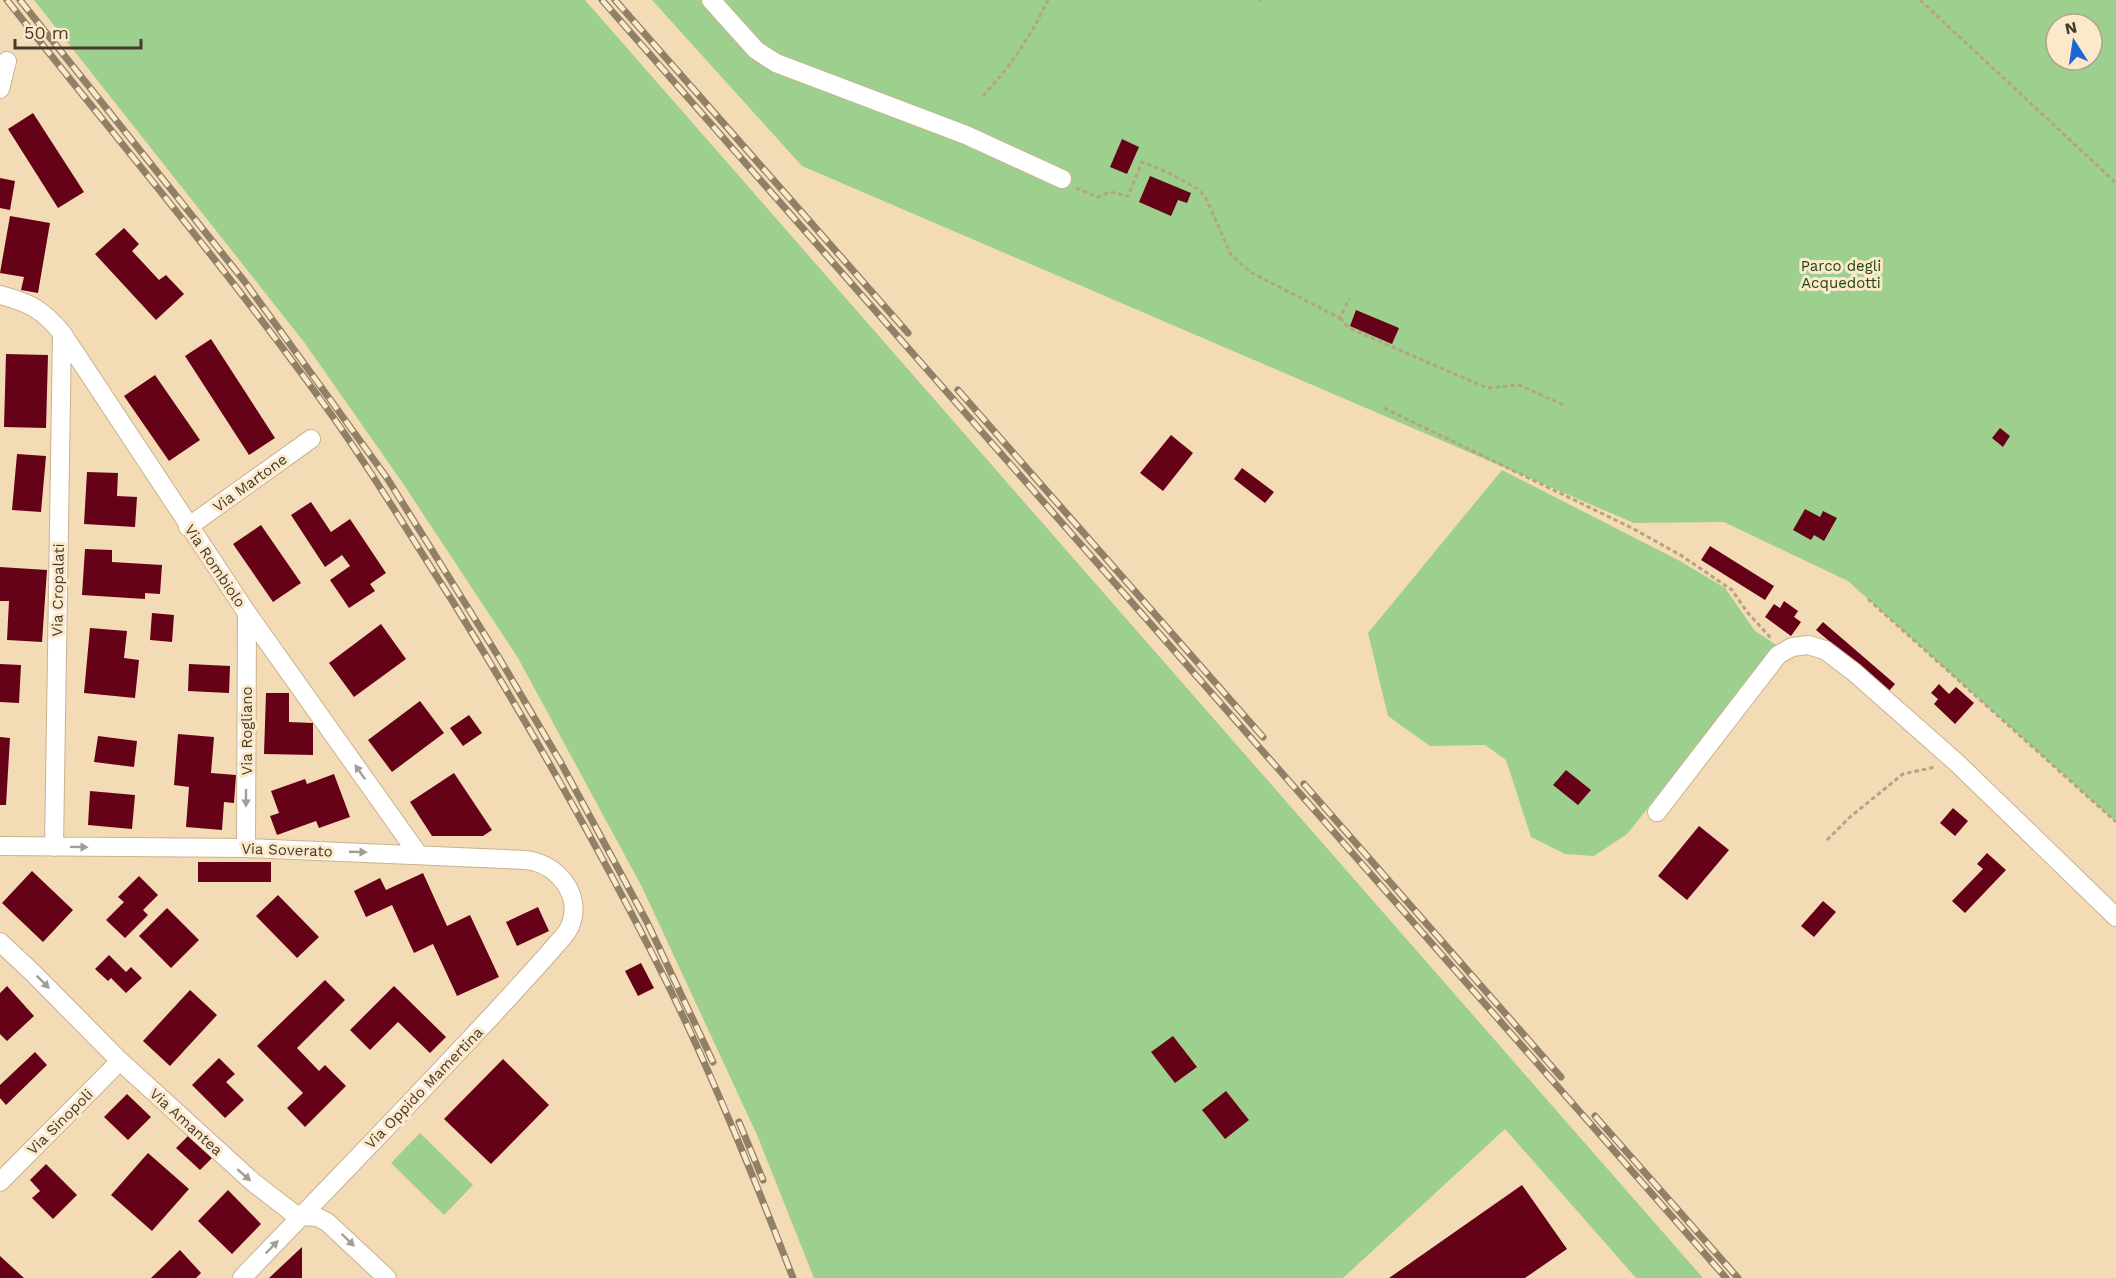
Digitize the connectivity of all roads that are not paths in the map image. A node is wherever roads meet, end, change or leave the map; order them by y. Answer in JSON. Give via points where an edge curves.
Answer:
{"nodes":[{"id":1,"x":711,"y":0,"type":"edge"},
{"id":2,"x":7,"y":62,"type":"dead end"},
{"id":3,"x":0,"y":89,"type":"edge"},
{"id":4,"x":1062,"y":179,"type":"road end"},
{"id":5,"x":0,"y":295,"type":"edge"},
{"id":6,"x":62,"y":333,"type":"junction"},
{"id":7,"x":311,"y":439,"type":"dead end"},
{"id":8,"x":188,"y":527,"type":"junction"},
{"id":9,"x":247,"y":614,"type":"junction"},
{"id":10,"x":1657,"y":812,"type":"dead end"},
{"id":11,"x":0,"y":846,"type":"edge"},
{"id":12,"x":54,"y":847,"type":"junction"},
{"id":13,"x":246,"y":848,"type":"junction"},
{"id":14,"x":418,"y":854,"type":"junction"},
{"id":15,"x":565,"y":883,"type":"joint"},
{"id":16,"x":2116,"y":917,"type":"edge"},
{"id":17,"x":0,"y":942,"type":"edge"},
{"id":18,"x":120,"y":1062,"type":"junction"},
{"id":19,"x":0,"y":1182,"type":"edge"},
{"id":20,"x":301,"y":1216,"type":"junction"},
{"id":21,"x":242,"y":1278,"type":"edge"},
{"id":22,"x":387,"y":1278,"type":"edge"}],
"edges":[{"from":1,"to":4,"type":"street","via":[[756,50],[776,63],[966,135]]},
{"from":2,"to":3,"type":"street"},
{"from":5,"to":6,"type":"street","name":"Via Rombiolo","via":[[33,305]]},
{"from":6,"to":8,"type":"street","name":"Via Rombiolo"},
{"from":6,"to":12,"type":"street","name":"Via Cropalati"},
{"from":7,"to":8,"type":"street","name":"Via Martone"},
{"from":8,"to":9,"type":"street","name":"Via Rombiolo"},
{"from":9,"to":13,"type":"street","name":"Via Rogliano","one_way":true},
{"from":14,"to":9,"type":"street","name":"Via Rombiolo","one_way":true},
{"from":10,"to":16,"type":"street","via":[[1778,655],[1792,647],[1808,645],[1825,650],[1854,672],[1957,763]]},
{"from":11,"to":12,"type":"street","name":"Via Soverato"},
{"from":12,"to":13,"type":"street","name":"Via Soverato","one_way":true},
{"from":13,"to":14,"type":"street","name":"Via Soverato","one_way":true},
{"from":14,"to":15,"type":"street","name":"Via Soverato","via":[[533,861],[554,871]]},
{"from":15,"to":20,"type":"street","name":"Via Oppido Mamertina","via":[[574,909],[566,933]]},
{"from":17,"to":18,"type":"street","name":"Via Amantea","one_way":true},
{"from":18,"to":19,"type":"street","name":"Via Sinopoli"},
{"from":18,"to":20,"type":"street","name":"Via Amantea","one_way":true,"via":[[254,1183],[288,1211]]},
{"from":21,"to":20,"type":"street","name":"Via Oppido Mamertina","one_way":true},
{"from":20,"to":22,"type":"street","name":"Via Amantea","one_way":true,"via":[[327,1222]]}]}
